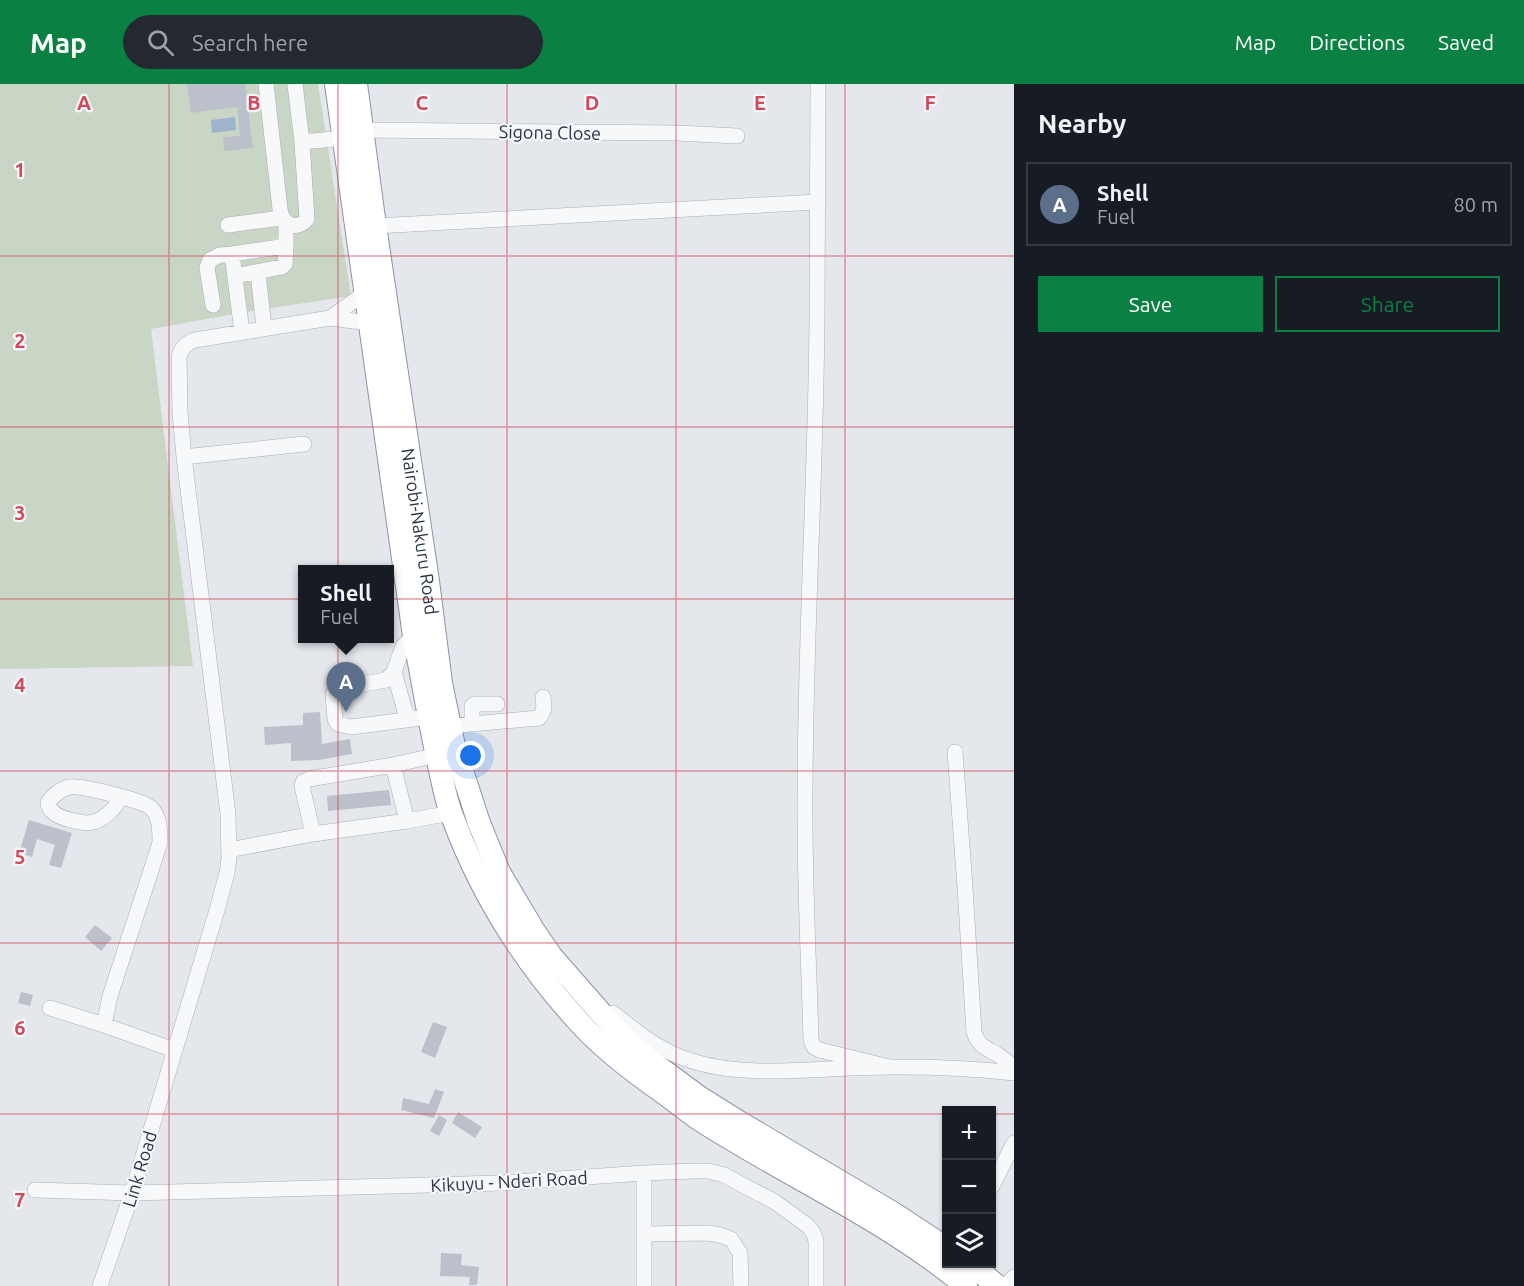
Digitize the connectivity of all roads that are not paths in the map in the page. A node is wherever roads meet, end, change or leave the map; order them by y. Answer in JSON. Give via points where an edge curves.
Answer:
{"nodes":[{"id":1,"x":266,"y":84,"type":"edge"},
{"id":2,"x":295,"y":84,"type":"edge"},
{"id":3,"x":336,"y":84,"type":"edge"},
{"id":4,"x":356,"y":84,"type":"edge"},
{"id":5,"x":818,"y":84,"type":"edge"},
{"id":6,"x":353,"y":134,"type":"junction"},
{"id":7,"x":737,"y":136,"type":"dead end"},
{"id":8,"x":302,"y":142,"type":"junction"},
{"id":9,"x":817,"y":202,"type":"junction"},
{"id":10,"x":284,"y":220,"type":"junction"},
{"id":11,"x":228,"y":225,"type":"dead end"},
{"id":12,"x":375,"y":226,"type":"junction"},
{"id":13,"x":286,"y":246,"type":"junction"},
{"id":14,"x":232,"y":254,"type":"junction"},
{"id":15,"x":258,"y":272,"type":"junction"},
{"id":16,"x":235,"y":276,"type":"junction"},
{"id":17,"x":365,"y":293,"type":"junction"},
{"id":18,"x":213,"y":305,"type":"dead end"},
{"id":19,"x":330,"y":318,"type":"junction"},
{"id":20,"x":369,"y":323,"type":"junction"},
{"id":21,"x":264,"y":328,"type":"junction"},
{"id":22,"x":242,"y":332,"type":"junction"},
{"id":23,"x":304,"y":444,"type":"dead end"},
{"id":24,"x":184,"y":457,"type":"junction"},
{"id":25,"x":414,"y":636,"type":"junction"},
{"id":26,"x":394,"y":672,"type":"junction"},
{"id":27,"x":543,"y":697,"type":"dead end"},
{"id":28,"x":497,"y":704,"type":"dead end"},
{"id":29,"x":420,"y":718,"type":"junction"},
{"id":30,"x":472,"y":724,"type":"junction"},
{"id":31,"x":449,"y":726,"type":"junction"},
{"id":32,"x":955,"y":752,"type":"dead end"},
{"id":33,"x":437,"y":755,"type":"junction"},
{"id":34,"x":393,"y":765,"type":"junction"},
{"id":35,"x":121,"y":797,"type":"dead end"},
{"id":36,"x":451,"y":813,"type":"junction"},
{"id":37,"x":407,"y":821,"type":"junction"},
{"id":38,"x":313,"y":834,"type":"junction"},
{"id":39,"x":229,"y":850,"type":"junction"},
{"id":40,"x":551,"y":956,"type":"junction"},
{"id":41,"x":50,"y":1008,"type":"dead end"},
{"id":42,"x":104,"y":1025,"type":"junction"},
{"id":43,"x":174,"y":1050,"type":"junction"},
{"id":44,"x":1014,"y":1067,"type":"edge"},
{"id":45,"x":889,"y":1068,"type":"junction"},
{"id":46,"x":1014,"y":1073,"type":"edge"},
{"id":47,"x":1014,"y":1143,"type":"edge"},
{"id":48,"x":644,"y":1173,"type":"junction"},
{"id":49,"x":996,"y":1178,"type":"edge"},
{"id":50,"x":35,"y":1190,"type":"dead end"},
{"id":51,"x":132,"y":1192,"type":"junction"},
{"id":52,"x":644,"y":1234,"type":"junction"},
{"id":53,"x":942,"y":1245,"type":"edge"},
{"id":54,"x":977,"y":1268,"type":"edge"},
{"id":55,"x":1014,"y":1277,"type":"edge"},
{"id":56,"x":100,"y":1286,"type":"edge"},
{"id":57,"x":644,"y":1286,"type":"edge"},
{"id":58,"x":741,"y":1286,"type":"edge"},
{"id":59,"x":816,"y":1286,"type":"edge"},
{"id":60,"x":966,"y":1286,"type":"edge"},
{"id":61,"x":997,"y":1286,"type":"edge"},
{"id":62,"x":1005,"y":1286,"type":"edge"}],
"edges":[{"from":1,"to":10,"type":"street"},
{"from":2,"to":8,"type":"street"},
{"from":3,"to":6,"type":"highway"},
{"from":4,"to":6,"type":"highway","name":"Nairobi-Nakuru Road"},
{"from":5,"to":9,"type":"street"},
{"from":6,"to":7,"type":"street","name":"Sigona Close"},
{"from":6,"to":8,"type":"street","name":"Sigona Close"},
{"from":6,"to":12,"type":"highway","name":"Nairobi-Nakuru Road"},
{"from":6,"to":17,"type":"highway"},
{"from":8,"to":10,"type":"street","via":[[307,219],[300,225]]},
{"from":9,"to":12,"type":"street"},
{"from":9,"to":45,"type":"street","via":[[805,819],[811,1040],[820,1050]]},
{"from":10,"to":11,"type":"street"},
{"from":10,"to":13,"type":"street"},
{"from":12,"to":31,"type":"highway","name":"Nairobi-Nakuru Road"},
{"from":13,"to":14,"type":"street"},
{"from":13,"to":15,"type":"street","via":[[282,267]]},
{"from":14,"to":16,"type":"street"},
{"from":14,"to":18,"type":"street","via":[[220,255],[208,263]]},
{"from":15,"to":16,"type":"street"},
{"from":15,"to":21,"type":"street"},
{"from":16,"to":22,"type":"street"},
{"from":17,"to":19,"type":"street"},
{"from":17,"to":20,"type":"highway"},
{"from":19,"to":20,"type":"street"},
{"from":19,"to":21,"type":"street"},
{"from":20,"to":25,"type":"highway"},
{"from":21,"to":22,"type":"street"},
{"from":22,"to":24,"type":"street","name":"Link Road","via":[[195,340],[181,349]]},
{"from":23,"to":24,"type":"street"},
{"from":24,"to":39,"type":"street","name":"Link Road","via":[[228,814]]},
{"from":25,"to":26,"type":"street","via":[[404,646]]},
{"from":25,"to":29,"type":"highway"},
{"from":26,"to":29,"type":"street","via":[[405,711]]},
{"from":26,"to":29,"type":"street","via":[[386,680],[333,694],[335,720],[351,727]]},
{"from":27,"to":30,"type":"street","via":[[544,709],[538,718]]},
{"from":28,"to":30,"type":"street","via":[[472,706]]},
{"from":29,"to":33,"type":"highway"},
{"from":30,"to":31,"type":"street"},
{"from":31,"to":40,"type":"highway","name":"Nairobi-Nakuru Road","via":[[499,872]]},
{"from":32,"to":44,"type":"street","via":[[974,1032],[982,1047]]},
{"from":33,"to":34,"type":"street"},
{"from":33,"to":36,"type":"highway"},
{"from":34,"to":37,"type":"street"},
{"from":34,"to":38,"type":"street","via":[[303,782]]},
{"from":35,"to":42,"type":"street","via":[[153,809],[160,843]]},
{"from":36,"to":37,"type":"street"},
{"from":36,"to":60,"type":"highway","via":[[480,882],[533,968],[603,1046],[698,1118],[891,1232]]},
{"from":37,"to":38,"type":"street"},
{"from":38,"to":39,"type":"street"},
{"from":39,"to":43,"type":"street","name":"Link Road","via":[[218,910]]},
{"from":40,"to":45,"type":"street","via":[[634,1031],[685,1059],[722,1068],[787,1071]]},
{"from":40,"to":53,"type":"highway","name":"Nairobi-Nakuru Road","via":[[629,1042],[681,1084]]},
{"from":41,"to":42,"type":"street"},
{"from":42,"to":43,"type":"street"},
{"from":43,"to":51,"type":"street","name":"Link Road"},
{"from":45,"to":46,"type":"street"},
{"from":47,"to":49,"type":"street"},
{"from":48,"to":51,"type":"street","name":"Kikuyu - Nderi Road","via":[[501,1183]]},
{"from":48,"to":52,"type":"street"},
{"from":48,"to":59,"type":"street","name":"Kikuyu - Nderi Road","via":[[694,1170],[724,1174],[775,1202],[813,1232]]},
{"from":50,"to":51,"type":"street","name":"Kikuyu - Nderi Road"},
{"from":51,"to":56,"type":"street","name":"Link Road"},
{"from":52,"to":57,"type":"street"},
{"from":52,"to":58,"type":"street","via":[[708,1233],[731,1239],[740,1253]]},
{"from":54,"to":61,"type":"highway"},
{"from":55,"to":62,"type":"street"}]}
